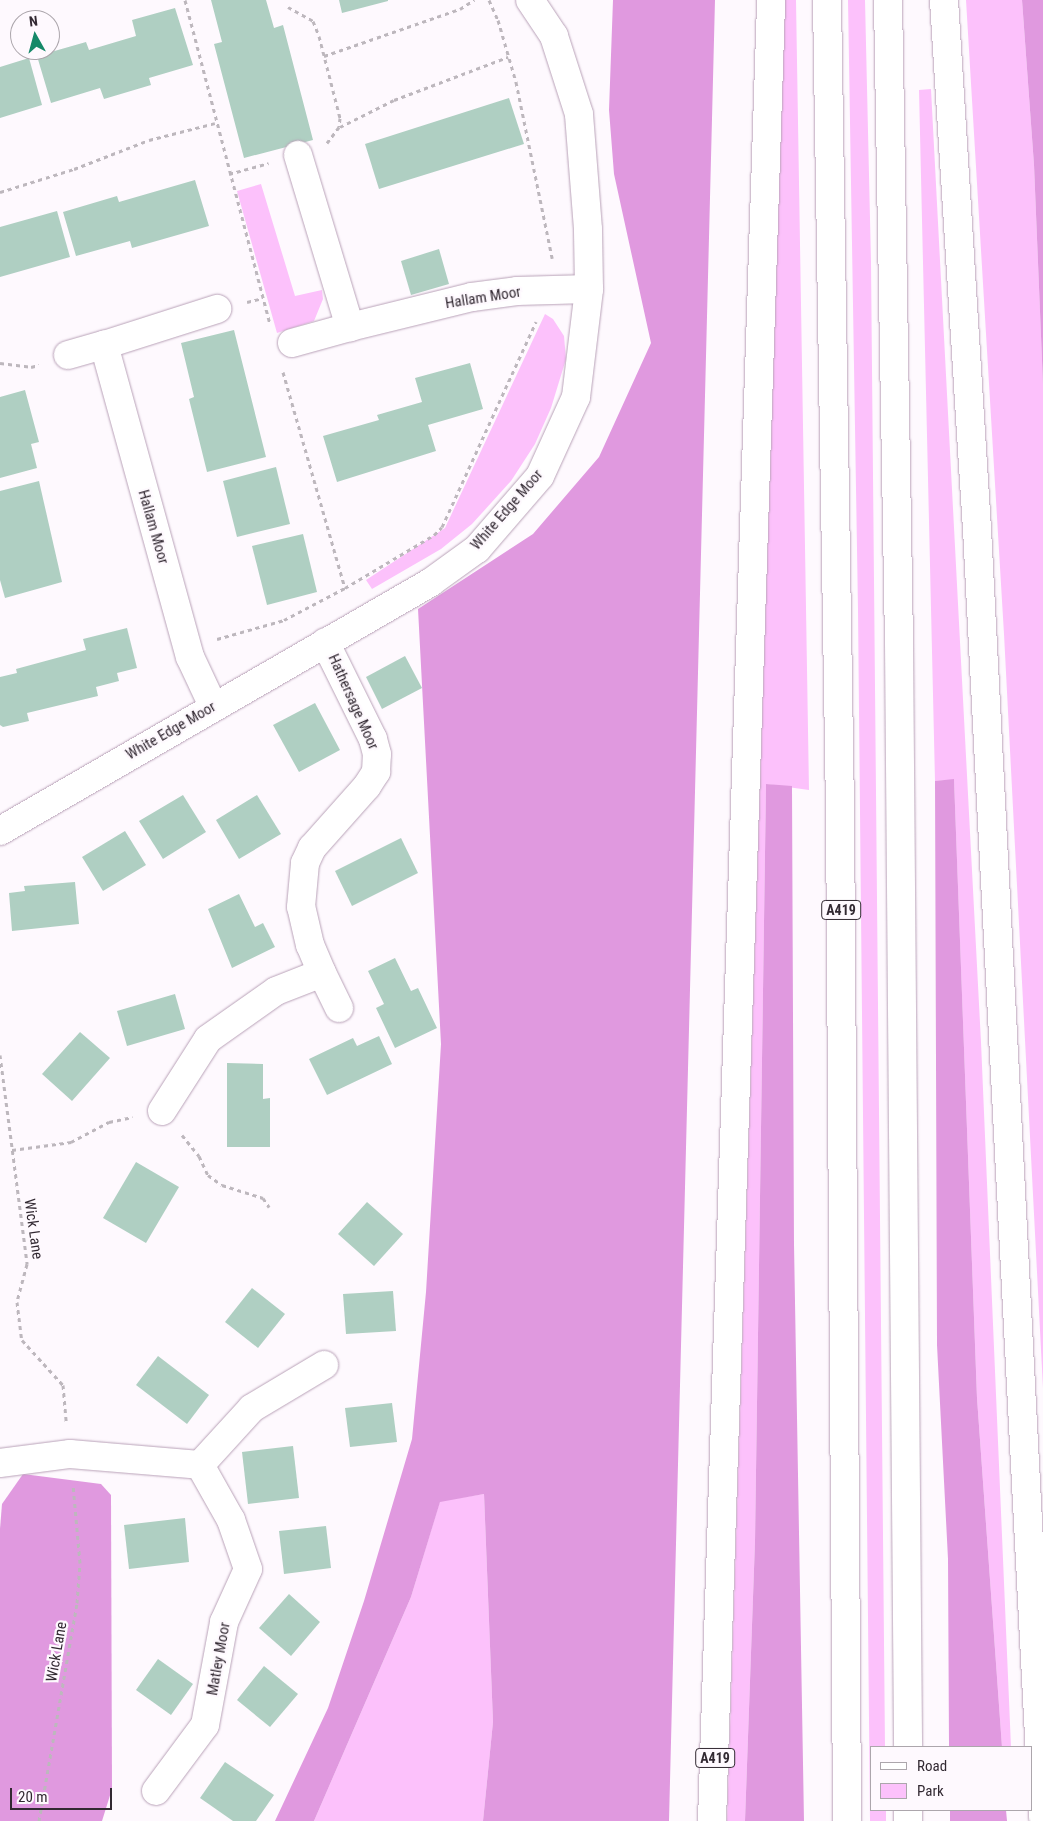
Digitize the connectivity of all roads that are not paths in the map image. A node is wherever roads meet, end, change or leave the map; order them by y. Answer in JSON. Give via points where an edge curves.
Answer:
{"nodes":[{"id":1,"x":530,"y":0,"type":"edge"},
{"id":2,"x":771,"y":0,"type":"edge"},
{"id":3,"x":827,"y":0,"type":"edge"},
{"id":4,"x":888,"y":0,"type":"edge"},
{"id":5,"x":944,"y":0,"type":"edge"},
{"id":6,"x":298,"y":156,"type":"road end"},
{"id":7,"x":589,"y":288,"type":"junction"},
{"id":8,"x":217,"y":309,"type":"dead end"},
{"id":9,"x":350,"y":326,"type":"junction"},
{"id":10,"x":104,"y":345,"type":"junction"},
{"id":11,"x":282,"y":347,"type":"road end"},
{"id":12,"x":68,"y":355,"type":"road end"},
{"id":13,"x":325,"y":642,"type":"junction"},
{"id":14,"x":213,"y":706,"type":"junction"},
{"id":15,"x":0,"y":831,"type":"edge"},
{"id":16,"x":322,"y":973,"type":"junction"},
{"id":17,"x":339,"y":1008,"type":"dead end"},
{"id":18,"x":162,"y":1111,"type":"road end"},
{"id":19,"x":324,"y":1365,"type":"dead end"},
{"id":20,"x":0,"y":1463,"type":"edge"},
{"id":21,"x":200,"y":1465,"type":"junction"},
{"id":22,"x":908,"y":1746,"type":"edge"},
{"id":23,"x":156,"y":1791,"type":"dead end"},
{"id":24,"x":1043,"y":1816,"type":"edge"},
{"id":25,"x":712,"y":1821,"type":"edge"},
{"id":26,"x":847,"y":1821,"type":"edge"}],
"edges":[{"from":1,"to":7,"type":"main road","name":"White Edge Moor","via":[[554,36],[580,114]]},
{"from":2,"to":25,"type":"main road","number":"A419"},
{"from":3,"to":26,"type":"main road","number":"A419","via":[[840,809]]},
{"from":4,"to":22,"type":"main road","via":[[900,682]]},
{"from":5,"to":24,"type":"main road","via":[[978,529],[1007,1159]]},
{"from":6,"to":9,"type":"main road"},
{"from":7,"to":9,"type":"main road","name":"Hallam Moor","via":[[472,297]]},
{"from":7,"to":13,"type":"main road","name":"White Edge Moor","via":[[576,397],[540,476],[477,549],[431,582]]},
{"from":8,"to":10,"type":"main road"},
{"from":9,"to":11,"type":"main road","name":"Hallam Moor"},
{"from":10,"to":12,"type":"main road"},
{"from":10,"to":14,"type":"main road","name":"Hallam Moor","via":[[187,647]]},
{"from":13,"to":14,"type":"main road","name":"White Edge Moor"},
{"from":13,"to":16,"type":"main road","name":"Hathersage Moor","via":[[373,739],[377,754],[376,772],[367,786],[312,848],[305,863],[301,907],[310,946]]},
{"from":14,"to":15,"type":"main road","name":"White Edge Moor"},
{"from":16,"to":17,"type":"main road","name":"Hathersage Moor"},
{"from":16,"to":18,"type":"main road","via":[[276,991],[208,1039]]},
{"from":19,"to":21,"type":"main road","via":[[252,1408]]},
{"from":20,"to":21,"type":"main road","via":[[70,1454]]},
{"from":21,"to":23,"type":"main road","name":"Matley Moor","via":[[231,1520],[248,1569],[224,1622],[205,1725]]}]}
